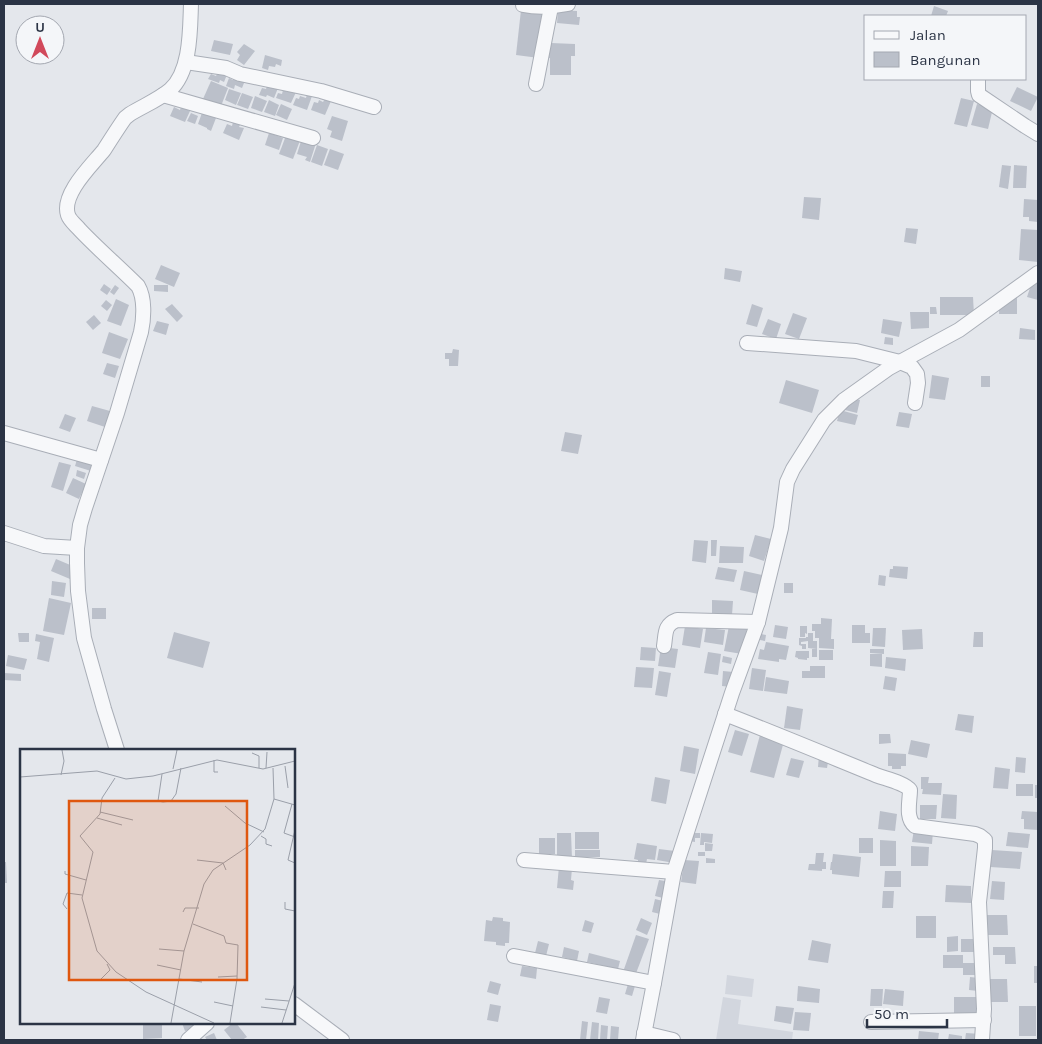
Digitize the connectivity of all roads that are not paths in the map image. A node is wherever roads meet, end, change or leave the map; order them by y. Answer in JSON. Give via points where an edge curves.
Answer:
{"nodes":[{"id":1,"x":191,"y":4,"type":"edge"},
{"id":2,"x":523,"y":4,"type":"edge"},
{"id":3,"x":568,"y":4,"type":"edge"},
{"id":4,"x":551,"y":7,"type":"junction"},
{"id":5,"x":186,"y":62,"type":"junction"},
{"id":6,"x":978,"y":80,"type":"edge"},
{"id":7,"x":536,"y":84,"type":"dead end"},
{"id":8,"x":163,"y":95,"type":"junction"},
{"id":9,"x":374,"y":107,"type":"dead end"},
{"id":10,"x":1038,"y":134,"type":"edge"},
{"id":11,"x":313,"y":138,"type":"dead end"},
{"id":12,"x":1038,"y":273,"type":"edge"},
{"id":13,"x":747,"y":343,"type":"dead end"},
{"id":14,"x":900,"y":362,"type":"junction"},
{"id":15,"x":914,"y":403,"type":"dead end"},
{"id":16,"x":4,"y":433,"type":"edge"},
{"id":17,"x":101,"y":460,"type":"junction"},
{"id":18,"x":4,"y":533,"type":"edge"},
{"id":19,"x":77,"y":548,"type":"junction"},
{"id":20,"x":758,"y":622,"type":"junction"},
{"id":21,"x":664,"y":646,"type":"dead end"},
{"id":22,"x":724,"y":714,"type":"junction"},
{"id":23,"x":117,"y":749,"type":"edge"},
{"id":24,"x":524,"y":860,"type":"dead end"},
{"id":25,"x":674,"y":872,"type":"junction"},
{"id":26,"x":514,"y":956,"type":"dead end"},
{"id":27,"x":654,"y":983,"type":"junction"},
{"id":28,"x":295,"y":1005,"type":"edge"},
{"id":29,"x":984,"y":1020,"type":"junction"},
{"id":30,"x":871,"y":1022,"type":"dead end"},
{"id":31,"x":206,"y":1024,"type":"edge"},
{"id":32,"x":643,"y":1037,"type":"edge"},
{"id":33,"x":188,"y":1040,"type":"edge"},
{"id":34,"x":342,"y":1040,"type":"edge"},
{"id":35,"x":673,"y":1040,"type":"edge"},
{"id":36,"x":982,"y":1040,"type":"edge"}],
"edges":[{"from":1,"to":5,"type":"street"},
{"from":2,"to":4,"type":"street"},
{"from":3,"to":4,"type":"street"},
{"from":4,"to":7,"type":"street"},
{"from":5,"to":8,"type":"street","via":[[181,75]]},
{"from":5,"to":9,"type":"street","via":[[226,68]]},
{"from":6,"to":10,"type":"street","via":[[979,95]]},
{"from":8,"to":11,"type":"street"},
{"from":8,"to":17,"type":"street","via":[[126,118],[78,181],[67,205],[72,221],[138,286],[142,294],[141,332]]},
{"from":12,"to":14,"type":"street","via":[[959,330]]},
{"from":13,"to":14,"type":"street","via":[[856,351]]},
{"from":14,"to":15,"type":"street","via":[[912,367],[917,374]]},
{"from":14,"to":20,"type":"street","via":[[844,400],[824,420],[793,469],[787,482]]},
{"from":16,"to":17,"type":"street"},
{"from":17,"to":19,"type":"street","via":[[80,525]]},
{"from":18,"to":19,"type":"street","via":[[44,546]]},
{"from":19,"to":23,"type":"street","via":[[84,638]]},
{"from":20,"to":21,"type":"street","via":[[677,620],[667,628]]},
{"from":20,"to":22,"type":"street"},
{"from":22,"to":25,"type":"street"},
{"from":22,"to":29,"type":"street","via":[[906,786],[910,790],[909,816],[915,826],[975,834],[985,840],[979,902]]},
{"from":24,"to":25,"type":"street"},
{"from":25,"to":27,"type":"street"},
{"from":26,"to":27,"type":"street"},
{"from":27,"to":32,"type":"street"},
{"from":28,"to":34,"type":"street"},
{"from":29,"to":30,"type":"street"},
{"from":29,"to":36,"type":"street"},
{"from":31,"to":33,"type":"street"},
{"from":32,"to":35,"type":"street"}]}
